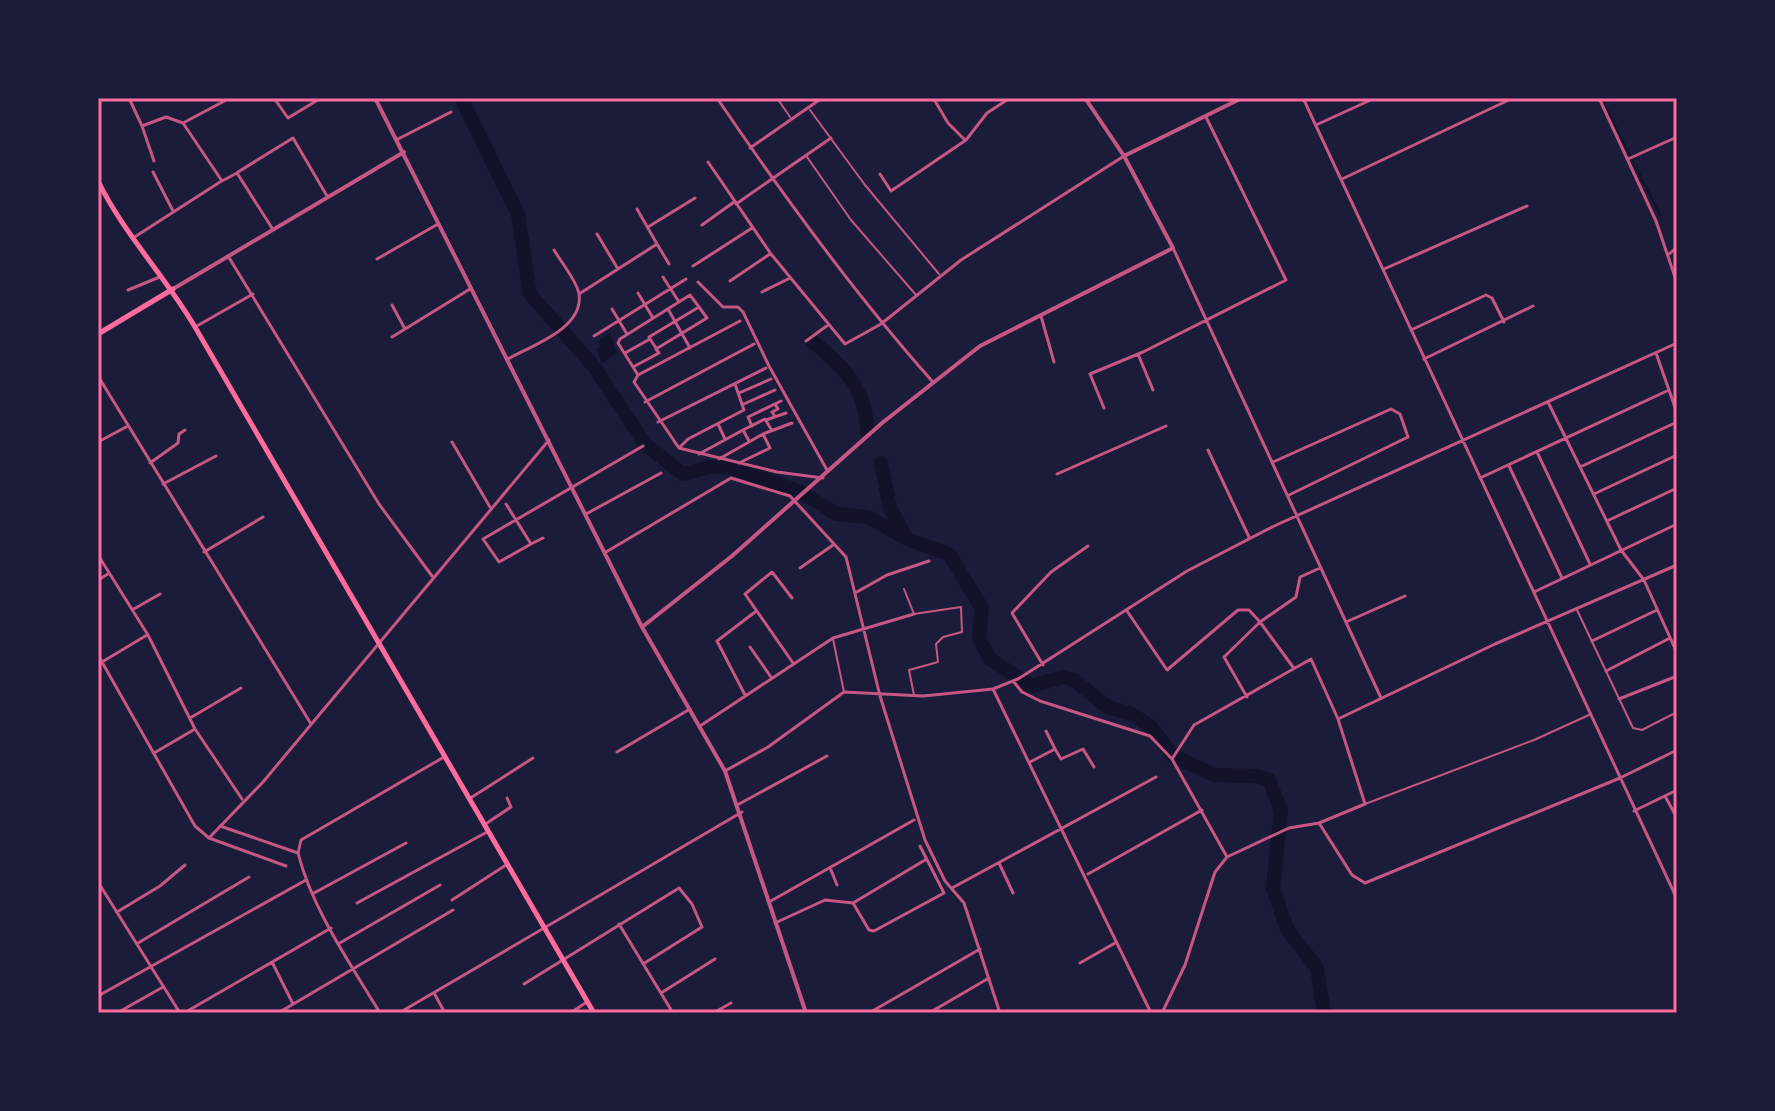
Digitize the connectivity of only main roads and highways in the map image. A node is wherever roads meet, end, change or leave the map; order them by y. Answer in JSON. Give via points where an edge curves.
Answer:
{"nodes":[{"id":1,"x":98,"y":181,"type":"edge"},
{"id":2,"x":173,"y":289,"type":"junction"},
{"id":3,"x":98,"y":334,"type":"edge"},
{"id":4,"x":594,"y":1013,"type":"edge"}],
"edges":[{"from":1,"to":2,"type":"main road"},
{"from":2,"to":3,"type":"main road"},
{"from":2,"to":4,"type":"main road"}]}
